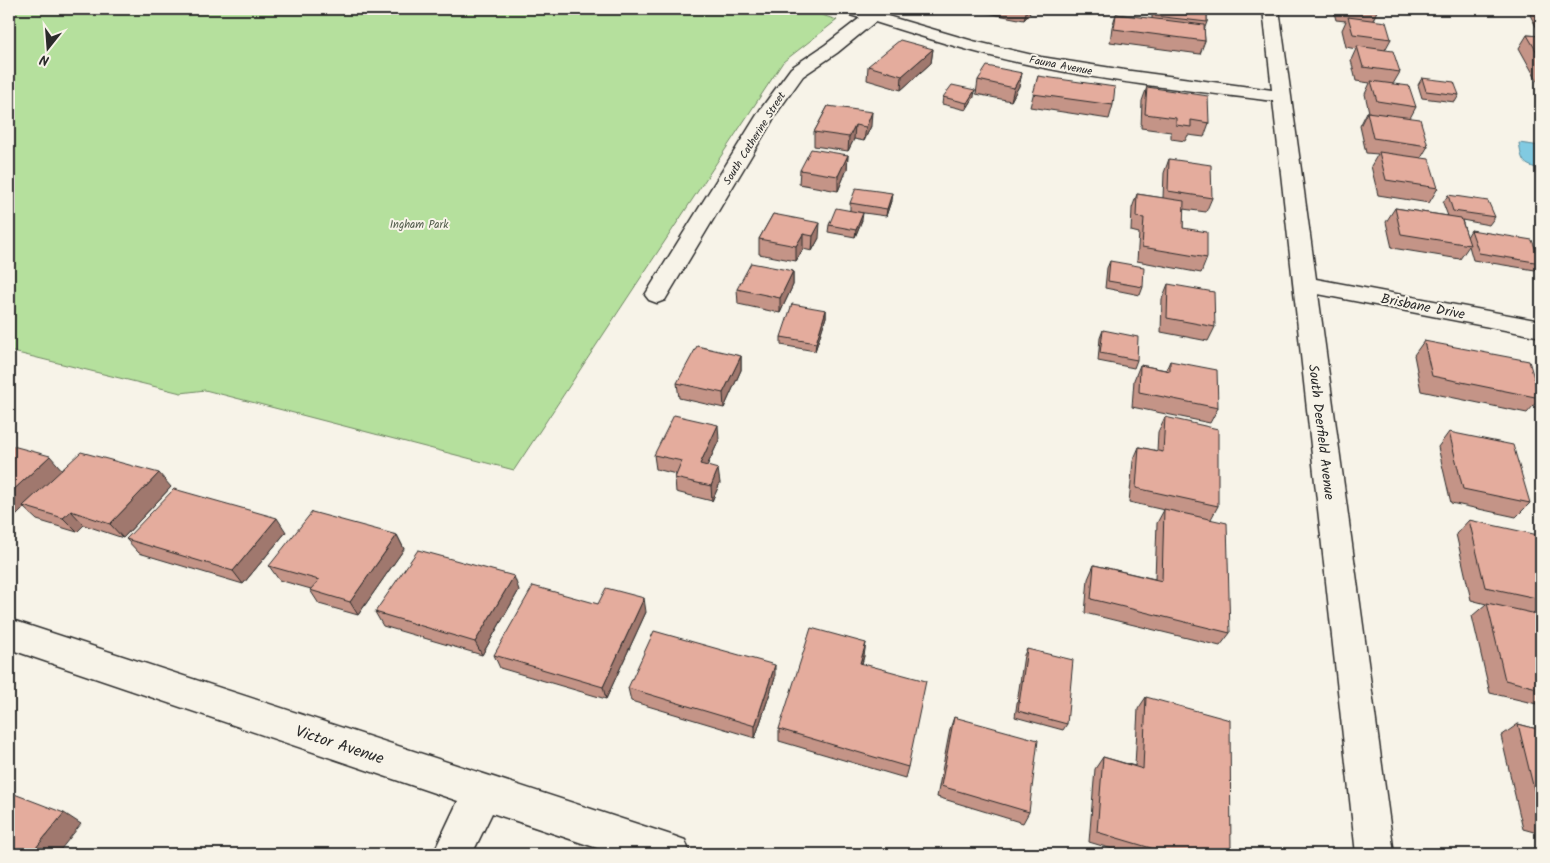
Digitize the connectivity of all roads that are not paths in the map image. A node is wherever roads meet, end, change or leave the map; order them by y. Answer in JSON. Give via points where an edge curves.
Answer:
{"nodes":[{"id":1,"x":846,"y":9,"type":"edge"},
{"id":2,"x":1271,"y":9,"type":"edge"},
{"id":3,"x":875,"y":12,"type":"edge"},
{"id":4,"x":1282,"y":97,"type":"junction"},
{"id":5,"x":1304,"y":284,"type":"junction"},
{"id":6,"x":657,"y":295,"type":"dead end"},
{"id":7,"x":1541,"y":329,"type":"edge"},
{"id":8,"x":9,"y":634,"type":"edge"},
{"id":9,"x":483,"y":791,"type":"junction"},
{"id":10,"x":452,"y":854,"type":"edge"},
{"id":11,"x":671,"y":854,"type":"edge"},
{"id":12,"x":1375,"y":854,"type":"edge"}],
"edges":[{"from":1,"to":3,"type":"street","name":"Fauna Avenue"},
{"from":2,"to":4,"type":"street","name":"South Deerfield Avenue"},
{"from":3,"to":4,"type":"street","name":"Fauna Avenue","via":[[943,38],[1038,61],[1095,72]]},
{"from":3,"to":6,"type":"street","name":"South Catherine Street","via":[[798,72],[769,110]]},
{"from":4,"to":5,"type":"street","name":"South Deerfield Avenue"},
{"from":5,"to":7,"type":"street","name":"Brisbane Drive"},
{"from":5,"to":12,"type":"street","name":"South Deerfield Avenue"},
{"from":8,"to":9,"type":"street","name":"Victor Avenue"},
{"from":9,"to":10,"type":"street"},
{"from":9,"to":11,"type":"street","name":"Victor Avenue"}]}
